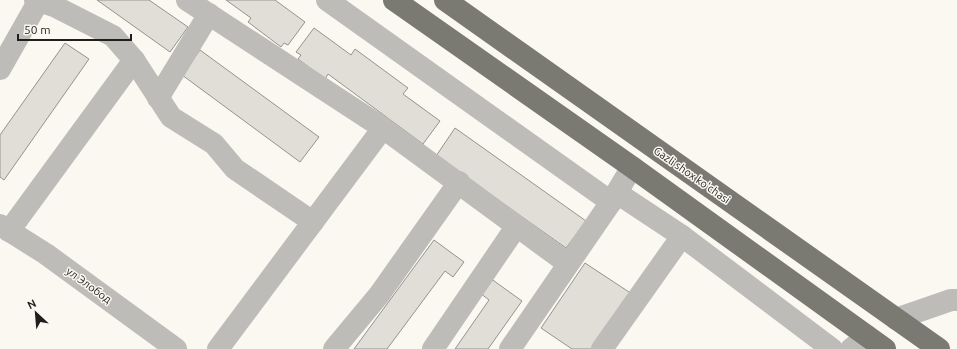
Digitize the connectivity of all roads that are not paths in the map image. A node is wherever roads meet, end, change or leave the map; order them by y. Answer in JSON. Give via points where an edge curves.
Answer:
{"nodes":[{"id":1,"x":187,"y":0,"type":"edge"},
{"id":2,"x":327,"y":0,"type":"edge"},
{"id":3,"x":394,"y":0,"type":"edge"},
{"id":4,"x":445,"y":0,"type":"edge"},
{"id":5,"x":37,"y":1,"type":"edge"},
{"id":6,"x":209,"y":14,"type":"junction"},
{"id":7,"x":134,"y":60,"type":"junction"},
{"id":8,"x":0,"y":69,"type":"edge"},
{"id":9,"x":158,"y":98,"type":"junction"},
{"id":10,"x":383,"y":128,"type":"junction"},
{"id":11,"x":632,"y":167,"type":"junction"},
{"id":12,"x":459,"y":182,"type":"junction"},
{"id":13,"x":614,"y":197,"type":"junction"},
{"id":14,"x":313,"y":222,"type":"junction"},
{"id":15,"x":516,"y":227,"type":"junction"},
{"id":16,"x":4,"y":228,"type":"edge"},
{"id":17,"x":682,"y":236,"type":"junction"},
{"id":18,"x":567,"y":263,"type":"junction"},
{"id":19,"x":957,"y":300,"type":"edge"},
{"id":20,"x":896,"y":319,"type":"junction"},
{"id":21,"x":859,"y":343,"type":"edge"},
{"id":22,"x":176,"y":349,"type":"edge"},
{"id":23,"x":218,"y":349,"type":"edge"},
{"id":24,"x":334,"y":349,"type":"edge"},
{"id":25,"x":433,"y":349,"type":"edge"},
{"id":26,"x":510,"y":349,"type":"edge"},
{"id":27,"x":602,"y":349,"type":"edge"},
{"id":28,"x":832,"y":349,"type":"edge"},
{"id":29,"x":884,"y":349,"type":"edge"},
{"id":30,"x":939,"y":349,"type":"edge"}],
"edges":[{"from":1,"to":6,"type":"street"},
{"from":2,"to":13,"type":"street"},
{"from":3,"to":11,"type":"highway"},
{"from":4,"to":20,"type":"highway","name":"Gazli shox ko'chasi"},
{"from":5,"to":7,"type":"street","via":[[54,6],[113,36]]},
{"from":5,"to":8,"type":"street"},
{"from":6,"to":9,"type":"street"},
{"from":6,"to":10,"type":"street"},
{"from":7,"to":9,"type":"street"},
{"from":7,"to":16,"type":"street"},
{"from":9,"to":14,"type":"street","via":[[171,117],[214,144],[235,169]]},
{"from":10,"to":12,"type":"street"},
{"from":10,"to":14,"type":"street"},
{"from":11,"to":13,"type":"street"},
{"from":11,"to":21,"type":"highway"},
{"from":12,"to":15,"type":"street"},
{"from":12,"to":24,"type":"street","via":[[379,295]]},
{"from":13,"to":17,"type":"street"},
{"from":13,"to":18,"type":"street"},
{"from":14,"to":23,"type":"street"},
{"from":15,"to":18,"type":"street"},
{"from":15,"to":25,"type":"street"},
{"from":16,"to":22,"type":"street","name":"ул Элобод","via":[[52,259]]},
{"from":17,"to":27,"type":"street"},
{"from":17,"to":28,"type":"street"},
{"from":18,"to":26,"type":"street"},
{"from":19,"to":20,"type":"street"},
{"from":20,"to":30,"type":"highway","name":"Gazli shox ko'chasi"},
{"from":21,"to":29,"type":"highway"}]}
